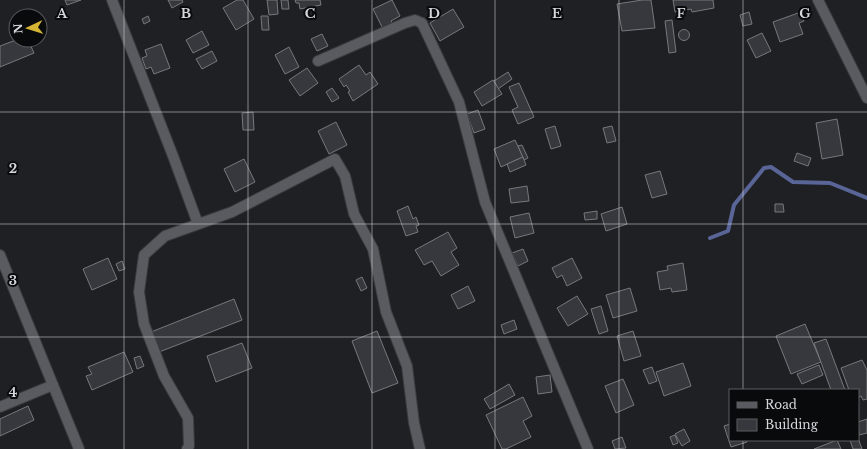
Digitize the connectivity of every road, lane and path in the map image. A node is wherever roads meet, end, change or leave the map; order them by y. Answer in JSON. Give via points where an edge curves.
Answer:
{"nodes":[{"id":1,"x":112,"y":0,"type":"edge"},
{"id":2,"x":818,"y":0,"type":"edge"},
{"id":3,"x":318,"y":61,"type":"dead end"},
{"id":4,"x":867,"y":98,"type":"edge"},
{"id":5,"x":198,"y":224,"type":"junction"},
{"id":6,"x":0,"y":255,"type":"edge"},
{"id":7,"x":53,"y":385,"type":"junction"},
{"id":8,"x":0,"y":407,"type":"edge"},
{"id":9,"x":80,"y":449,"type":"edge"},
{"id":10,"x":187,"y":449,"type":"edge"},
{"id":11,"x":420,"y":449,"type":"edge"},
{"id":12,"x":588,"y":449,"type":"edge"}],
"edges":[{"from":1,"to":5,"type":"street"},
{"from":2,"to":4,"type":"street"},
{"from":3,"to":12,"type":"street","via":[[405,23],[415,20],[422,23],[459,102],[485,202]]},
{"from":5,"to":10,"type":"street","via":[[165,236],[144,256],[139,292],[144,324],[164,376],[188,418]]},
{"from":5,"to":11,"type":"street","via":[[232,212],[335,159],[345,176],[354,214],[374,249],[386,312],[407,366]]},
{"from":6,"to":7,"type":"street"},
{"from":7,"to":8,"type":"street"},
{"from":7,"to":9,"type":"street"}]}
